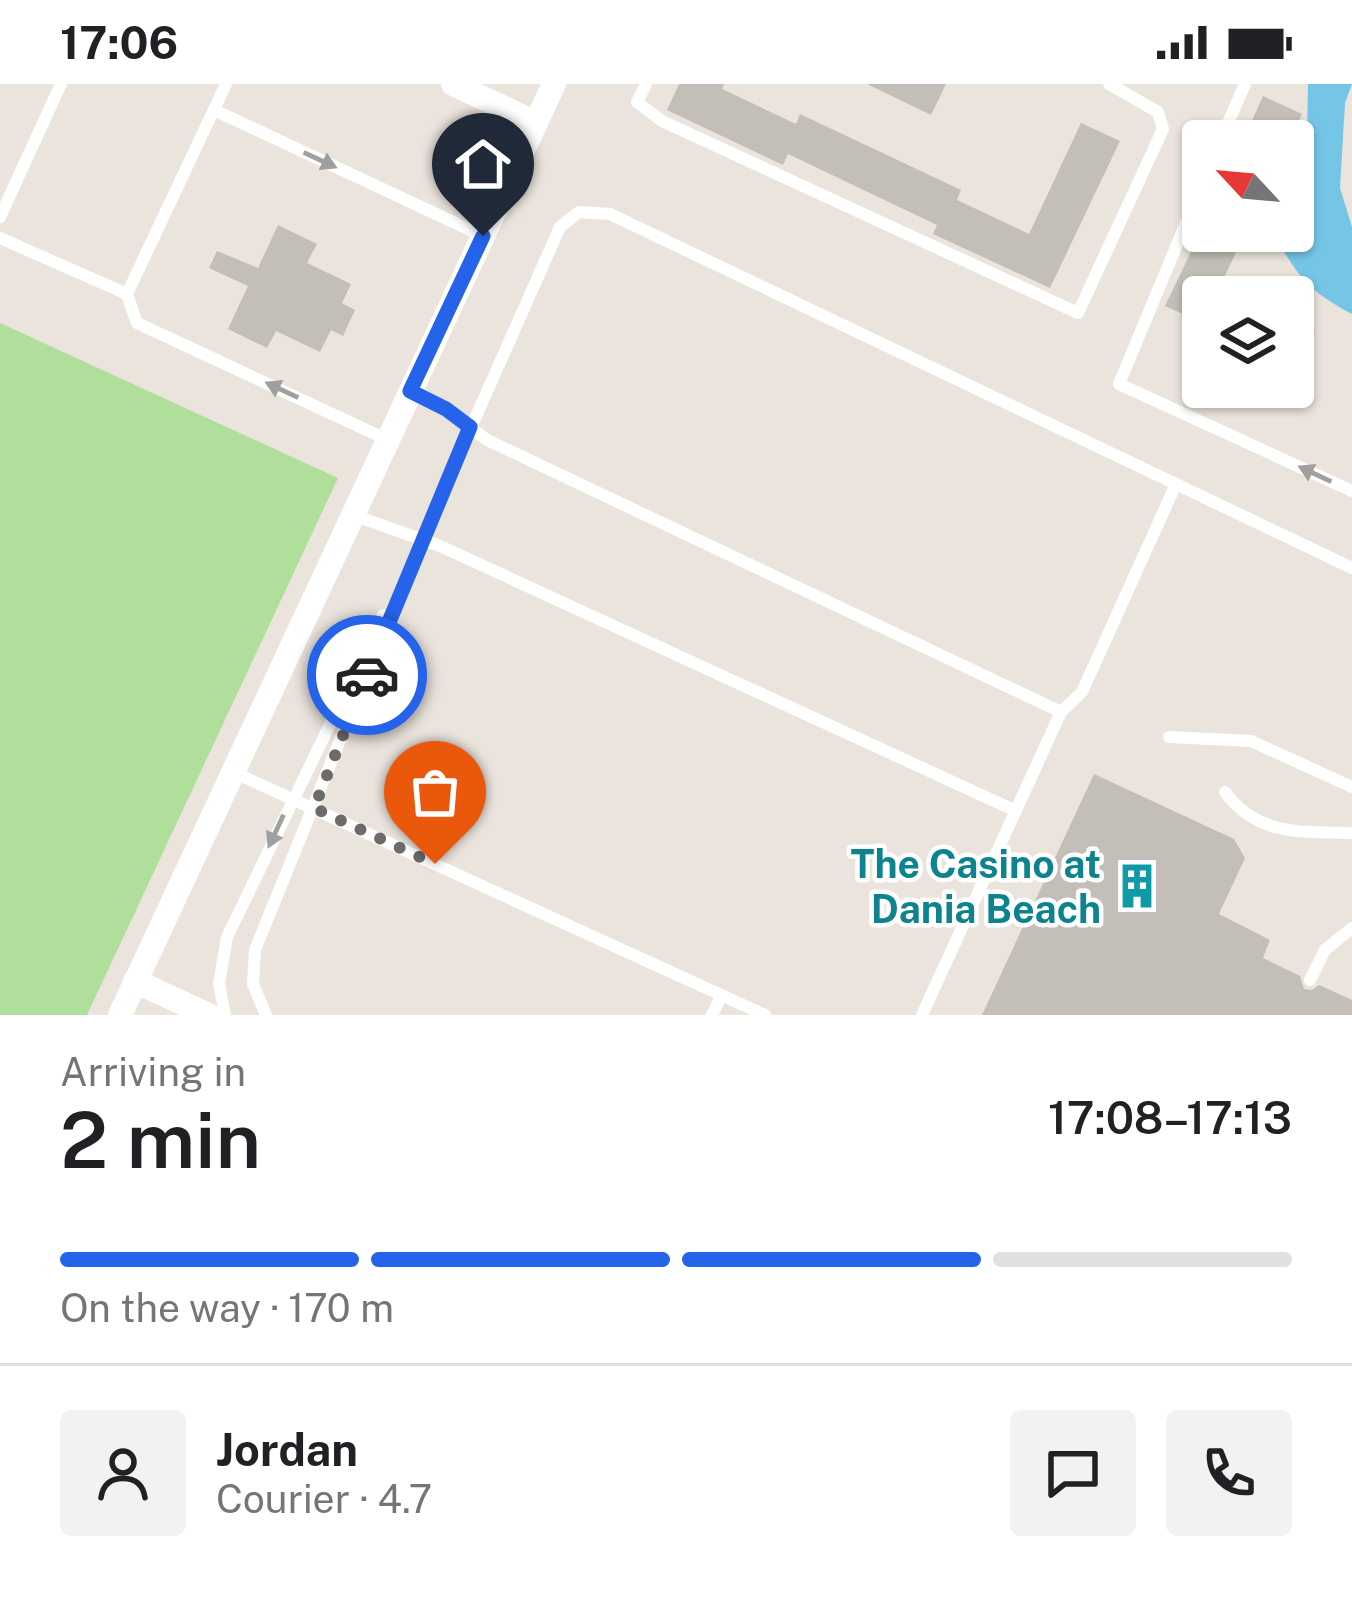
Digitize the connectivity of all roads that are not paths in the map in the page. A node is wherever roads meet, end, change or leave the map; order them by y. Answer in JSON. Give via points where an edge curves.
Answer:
{"nodes":[{"id":1,"x":61,"y":84,"type":"edge"},
{"id":2,"x":226,"y":84,"type":"edge"},
{"id":3,"x":453,"y":84,"type":"edge"},
{"id":4,"x":554,"y":84,"type":"edge"},
{"id":5,"x":646,"y":84,"type":"edge"},
{"id":6,"x":1108,"y":84,"type":"edge"},
{"id":7,"x":1245,"y":84,"type":"edge"},
{"id":8,"x":214,"y":110,"type":"junction"},
{"id":9,"x":1229,"y":120,"type":"edge"},
{"id":10,"x":536,"y":123,"type":"junction"},
{"id":11,"x":0,"y":175,"type":"edge"},
{"id":12,"x":16,"y":182,"type":"junction"},
{"id":13,"x":0,"y":217,"type":"edge"},
{"id":14,"x":1182,"y":232,"type":"edge"},
{"id":15,"x":483,"y":236,"type":"junction"},
{"id":16,"x":0,"y":238,"type":"edge"},
{"id":17,"x":127,"y":294,"type":"junction"},
{"id":18,"x":410,"y":391,"type":"junction"},
{"id":19,"x":470,"y":427,"type":"junction"},
{"id":20,"x":388,"y":440,"type":"junction"},
{"id":21,"x":1176,"y":484,"type":"junction"},
{"id":22,"x":1352,"y":491,"type":"edge"},
{"id":23,"x":352,"y":515,"type":"junction"},
{"id":24,"x":422,"y":538,"type":"junction"},
{"id":25,"x":1352,"y":568,"type":"edge"},
{"id":26,"x":1061,"y":712,"type":"junction"},
{"id":27,"x":1169,"y":737,"type":"dead end"},
{"id":28,"x":233,"y":772,"type":"junction"},
{"id":29,"x":1352,"y":787,"type":"edge"},
{"id":30,"x":1225,"y":792,"type":"dead end"},
{"id":31,"x":291,"y":798,"type":"junction"},
{"id":32,"x":314,"y":808,"type":"junction"},
{"id":33,"x":1016,"y":811,"type":"junction"},
{"id":34,"x":1352,"y":833,"type":"edge"},
{"id":35,"x":1352,"y":928,"type":"edge"},
{"id":36,"x":1310,"y":980,"type":"dead end"},
{"id":37,"x":135,"y":982,"type":"junction"},
{"id":38,"x":722,"y":995,"type":"junction"},
{"id":39,"x":126,"y":1013,"type":"edge"},
{"id":40,"x":757,"y":1013,"type":"edge"},
{"id":41,"x":208,"y":1015,"type":"edge"},
{"id":42,"x":225,"y":1015,"type":"edge"},
{"id":43,"x":266,"y":1015,"type":"edge"},
{"id":44,"x":712,"y":1015,"type":"edge"},
{"id":45,"x":922,"y":1015,"type":"edge"}],
"edges":[{"from":1,"to":12,"type":"lane"},
{"from":2,"to":8,"type":"lane"},
{"from":3,"to":10,"type":"street"},
{"from":4,"to":10,"type":"street"},
{"from":5,"to":6,"type":"lane","via":[[638,101],[662,121],[1078,313],[1163,129],[1158,112]]},
{"from":7,"to":9,"type":"lane"},
{"from":8,"to":15,"type":"lane","one_way":true},
{"from":8,"to":17,"type":"lane"},
{"from":10,"to":15,"type":"street"},
{"from":11,"to":12,"type":"lane"},
{"from":12,"to":13,"type":"lane"},
{"from":22,"to":14,"type":"lane","one_way":true,"via":[[1119,384]]},
{"from":15,"to":18,"type":"street"},
{"from":16,"to":17,"type":"lane"},
{"from":20,"to":17,"type":"lane","one_way":true,"via":[[137,323]]},
{"from":18,"to":19,"type":"lane"},
{"from":18,"to":20,"type":"street"},
{"from":19,"to":21,"type":"lane","via":[[560,227],[580,212],[610,214]]},
{"from":19,"to":24,"type":"lane"},
{"from":19,"to":26,"type":"lane"},
{"from":20,"to":23,"type":"street"},
{"from":21,"to":25,"type":"lane"},
{"from":21,"to":26,"type":"lane","via":[[1082,692]]},
{"from":23,"to":24,"type":"lane"},
{"from":23,"to":28,"type":"street"},
{"from":24,"to":31,"type":"lane"},
{"from":24,"to":32,"type":"lane"},
{"from":24,"to":33,"type":"lane"},
{"from":26,"to":33,"type":"lane"},
{"from":27,"to":29,"type":"lane","via":[[1251,741]]},
{"from":28,"to":31,"type":"lane"},
{"from":28,"to":37,"type":"street"},
{"from":30,"to":34,"type":"lane","via":[[1250,819],[1283,831]]},
{"from":31,"to":32,"type":"lane"},
{"from":31,"to":42,"type":"lane","one_way":true,"via":[[226,937],[219,983]]},
{"from":32,"to":38,"type":"lane"},
{"from":32,"to":43,"type":"lane","via":[[255,950],[253,984]]},
{"from":33,"to":45,"type":"lane"},
{"from":35,"to":36,"type":"lane","via":[[1325,950]]},
{"from":37,"to":39,"type":"street"},
{"from":37,"to":41,"type":"street"},
{"from":38,"to":40,"type":"lane"},
{"from":38,"to":44,"type":"lane"}]}
